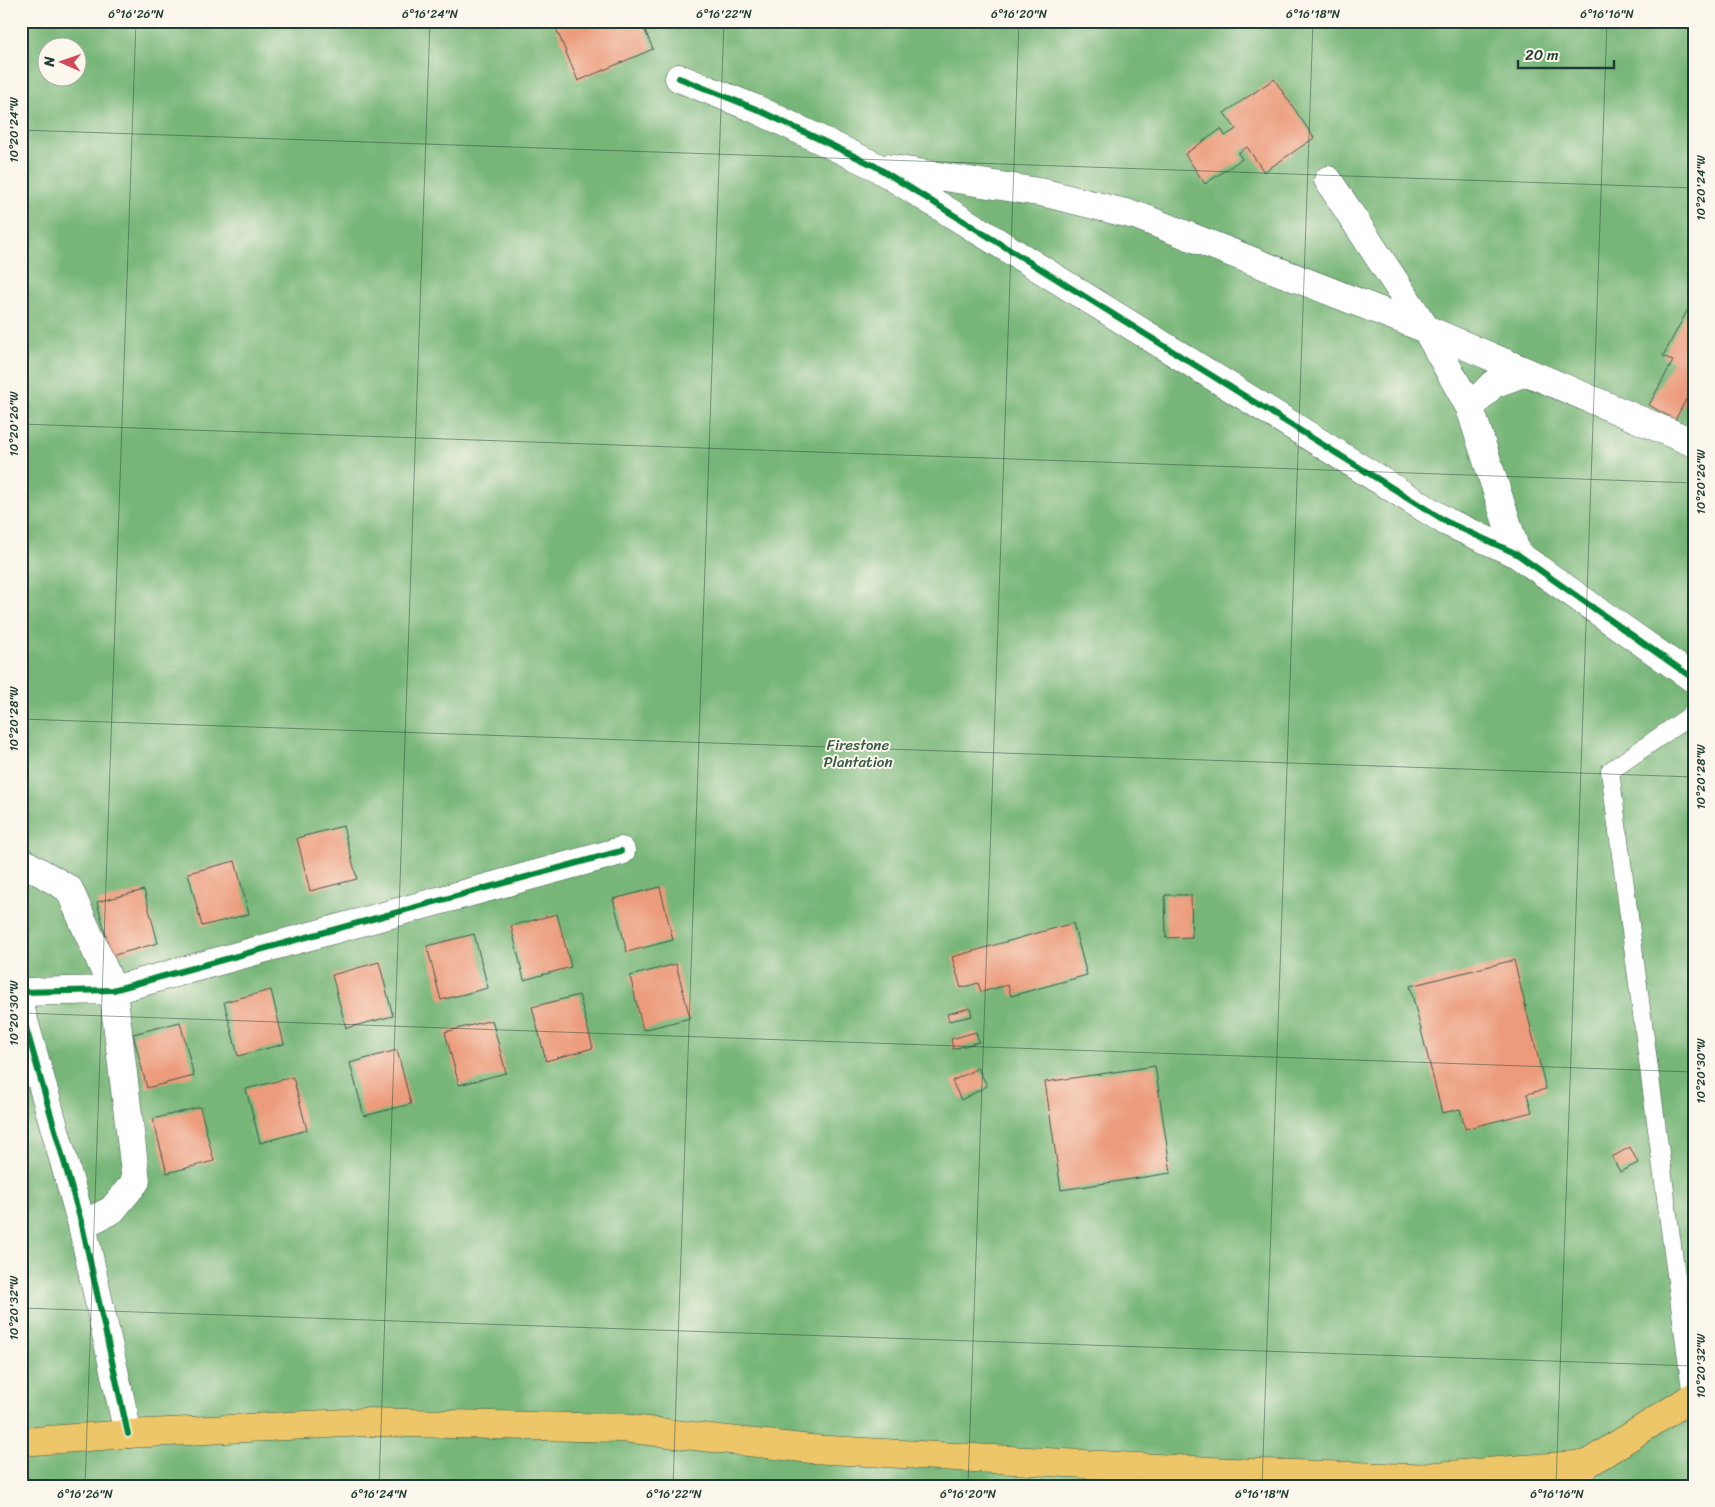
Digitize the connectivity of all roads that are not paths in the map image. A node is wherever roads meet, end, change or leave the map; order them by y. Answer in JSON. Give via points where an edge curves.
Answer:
{"nodes":[{"id":1,"x":679,"y":78,"type":"dead end"},
{"id":2,"x":874,"y":166,"type":"junction"},
{"id":3,"x":1328,"y":180,"type":"dead end"},
{"id":4,"x":1426,"y":329,"type":"junction"},
{"id":5,"x":1526,"y":372,"type":"junction"},
{"id":6,"x":1470,"y":408,"type":"junction"},
{"id":7,"x":1694,"y":443,"type":"edge"},
{"id":8,"x":1517,"y":554,"type":"junction"},
{"id":9,"x":1694,"y":678,"type":"edge"},
{"id":10,"x":1694,"y":713,"type":"edge"},
{"id":11,"x":621,"y":851,"type":"dead end"},
{"id":12,"x":21,"y":861,"type":"edge"},
{"id":13,"x":113,"y":990,"type":"junction"},
{"id":14,"x":22,"y":1010,"type":"edge"},
{"id":15,"x":82,"y":1225,"type":"junction"},
{"id":16,"x":1693,"y":1397,"type":"edge"},
{"id":17,"x":128,"y":1434,"type":"junction"},
{"id":18,"x":21,"y":1442,"type":"edge"},
{"id":19,"x":1587,"y":1464,"type":"junction"},
{"id":20,"x":1412,"y":1478,"type":"junction"},
{"id":21,"x":1459,"y":1486,"type":"edge"},
{"id":22,"x":1568,"y":1486,"type":"edge"}],
"edges":[{"from":1,"to":2,"type":"street","via":[[756,109]]},
{"from":2,"to":4,"type":"street","via":[[1045,193],[1138,216]]},
{"from":2,"to":8,"type":"street","via":[[1447,522]]},
{"from":3,"to":4,"type":"street"},
{"from":4,"to":5,"type":"street"},
{"from":4,"to":6,"type":"street"},
{"from":5,"to":6,"type":"street","via":[[1493,384]]},
{"from":5,"to":7,"type":"street"},
{"from":6,"to":8,"type":"street"},
{"from":8,"to":9,"type":"street"},
{"from":10,"to":16,"type":"lane","via":[[1610,772]]},
{"from":11,"to":13,"type":"street"},
{"from":12,"to":13,"type":"street","via":[[70,890]]},
{"from":13,"to":14,"type":"street"},
{"from":13,"to":15,"type":"street","via":[[136,1181],[112,1210]]},
{"from":14,"to":15,"type":"street"},
{"from":15,"to":17,"type":"street"},
{"from":16,"to":19,"type":"main road"},
{"from":17,"to":18,"type":"main road"},
{"from":17,"to":20,"type":"main road","via":[[366,1422],[621,1428],[811,1449],[1230,1472]]},
{"from":19,"to":20,"type":"main road"},
{"from":19,"to":22,"type":"main road"},
{"from":20,"to":21,"type":"main road"}]}
